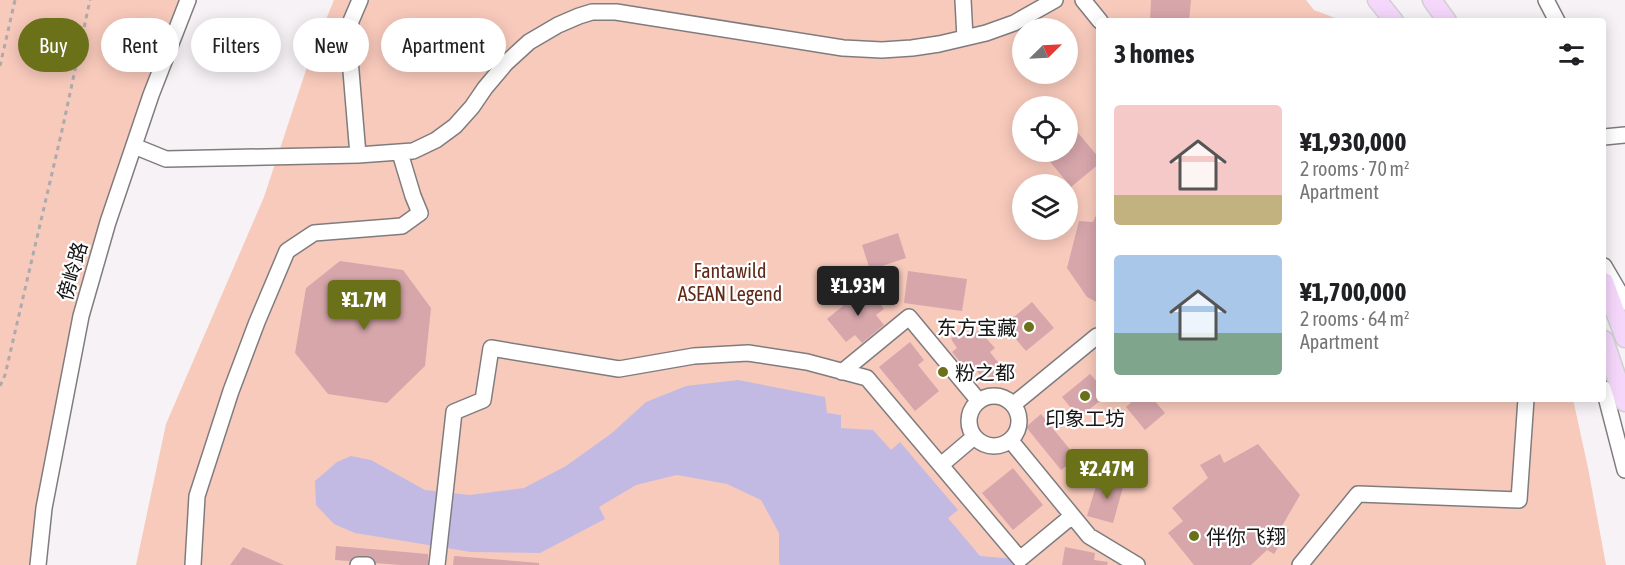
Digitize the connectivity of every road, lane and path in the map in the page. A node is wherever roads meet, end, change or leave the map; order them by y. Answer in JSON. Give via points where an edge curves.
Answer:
{"nodes":[{"id":1,"x":15,"y":0,"type":"edge"},
{"id":2,"x":90,"y":0,"type":"edge"},
{"id":3,"x":188,"y":0,"type":"edge"},
{"id":4,"x":360,"y":0,"type":"edge"},
{"id":5,"x":963,"y":0,"type":"edge"},
{"id":6,"x":1083,"y":0,"type":"edge"},
{"id":7,"x":1377,"y":0,"type":"edge"},
{"id":8,"x":1432,"y":0,"type":"edge"},
{"id":9,"x":1546,"y":0,"type":"edge"},
{"id":10,"x":1050,"y":2,"type":"edge"},
{"id":11,"x":1098,"y":18,"type":"edge"},
{"id":12,"x":1392,"y":18,"type":"edge"},
{"id":13,"x":1445,"y":18,"type":"edge"},
{"id":14,"x":1555,"y":18,"type":"edge"},
{"id":15,"x":965,"y":38,"type":"junction"},
{"id":16,"x":0,"y":66,"type":"edge"},
{"id":17,"x":1625,"y":135,"type":"edge"},
{"id":18,"x":1606,"y":137,"type":"edge"},
{"id":19,"x":134,"y":146,"type":"junction"},
{"id":20,"x":400,"y":153,"type":"junction"},
{"id":21,"x":358,"y":155,"type":"junction"},
{"id":22,"x":1606,"y":269,"type":"edge"},
{"id":23,"x":1606,"y":287,"type":"edge"},
{"id":24,"x":1625,"y":302,"type":"edge"},
{"id":25,"x":1096,"y":335,"type":"edge"},
{"id":26,"x":1625,"y":338,"type":"edge"},
{"id":27,"x":1606,"y":346,"type":"edge"},
{"id":28,"x":842,"y":372,"type":"junction"},
{"id":29,"x":0,"y":386,"type":"edge"},
{"id":30,"x":1606,"y":397,"type":"edge"},
{"id":31,"x":978,"y":400,"type":"junction"},
{"id":32,"x":1526,"y":402,"type":"edge"},
{"id":33,"x":1625,"y":402,"type":"edge"},
{"id":34,"x":1014,"y":404,"type":"junction"},
{"id":35,"x":974,"y":437,"type":"junction"},
{"id":36,"x":1011,"y":441,"type":"junction"},
{"id":37,"x":941,"y":465,"type":"junction"},
{"id":38,"x":1625,"y":470,"type":"edge"},
{"id":39,"x":1072,"y":516,"type":"junction"},
{"id":40,"x":437,"y":558,"type":"edge"},
{"id":41,"x":38,"y":565,"type":"edge"},
{"id":42,"x":193,"y":565,"type":"edge"},
{"id":43,"x":358,"y":565,"type":"edge"},
{"id":44,"x":367,"y":565,"type":"edge"},
{"id":45,"x":1137,"y":565,"type":"edge"},
{"id":46,"x":1300,"y":565,"type":"edge"}],
"edges":[{"from":1,"to":16,"type":"path"},
{"from":2,"to":29,"type":"path"},
{"from":3,"to":19,"type":"street","name":"傍岭路"},
{"from":4,"to":21,"type":"street","via":[[351,21],[349,47]]},
{"from":5,"to":15,"type":"street"},
{"from":6,"to":11,"type":"street"},
{"from":7,"to":12,"type":"main road"},
{"from":8,"to":13,"type":"main road"},
{"from":9,"to":14,"type":"street"},
{"from":10,"to":15,"type":"street","via":[[1014,23]]},
{"from":15,"to":20,"type":"street","via":[[912,48],[843,48],[616,12],[592,12],[529,42],[506,63],[455,126],[436,140]]},
{"from":17,"to":18,"type":"street"},
{"from":19,"to":21,"type":"street","via":[[166,159]]},
{"from":19,"to":41,"type":"street","name":"傍岭路","via":[[81,316],[44,508]]},
{"from":20,"to":21,"type":"street"},
{"from":20,"to":42,"type":"street","via":[[420,213],[402,226],[314,233],[287,251],[231,391],[197,496]]},
{"from":22,"to":24,"type":"street"},
{"from":23,"to":26,"type":"main road"},
{"from":25,"to":34,"type":"street"},
{"from":27,"to":33,"type":"main road"},
{"from":28,"to":31,"type":"street","via":[[909,316]]},
{"from":28,"to":37,"type":"street","via":[[867,378]]},
{"from":28,"to":40,"type":"street","via":[[748,353],[694,356],[619,369],[491,348],[483,400],[454,412]]},
{"from":30,"to":38,"type":"street"},
{"from":31,"to":34,"type":"street","via":[[990,395],[1003,396]]},
{"from":31,"to":35,"type":"street","via":[[970,411],[969,425]]},
{"from":32,"to":46,"type":"street","via":[[1519,500],[1358,494]]},
{"from":34,"to":36,"type":"street","via":[[1020,416],[1019,430]]},
{"from":35,"to":36,"type":"street","via":[[985,445],[999,446]]},
{"from":35,"to":37,"type":"street"},
{"from":36,"to":39,"type":"street"},
{"from":37,"to":39,"type":"street","via":[[1020,559]]},
{"from":39,"to":45,"type":"street","via":[[1089,536]]},
{"from":43,"to":44,"type":"street"}]}
